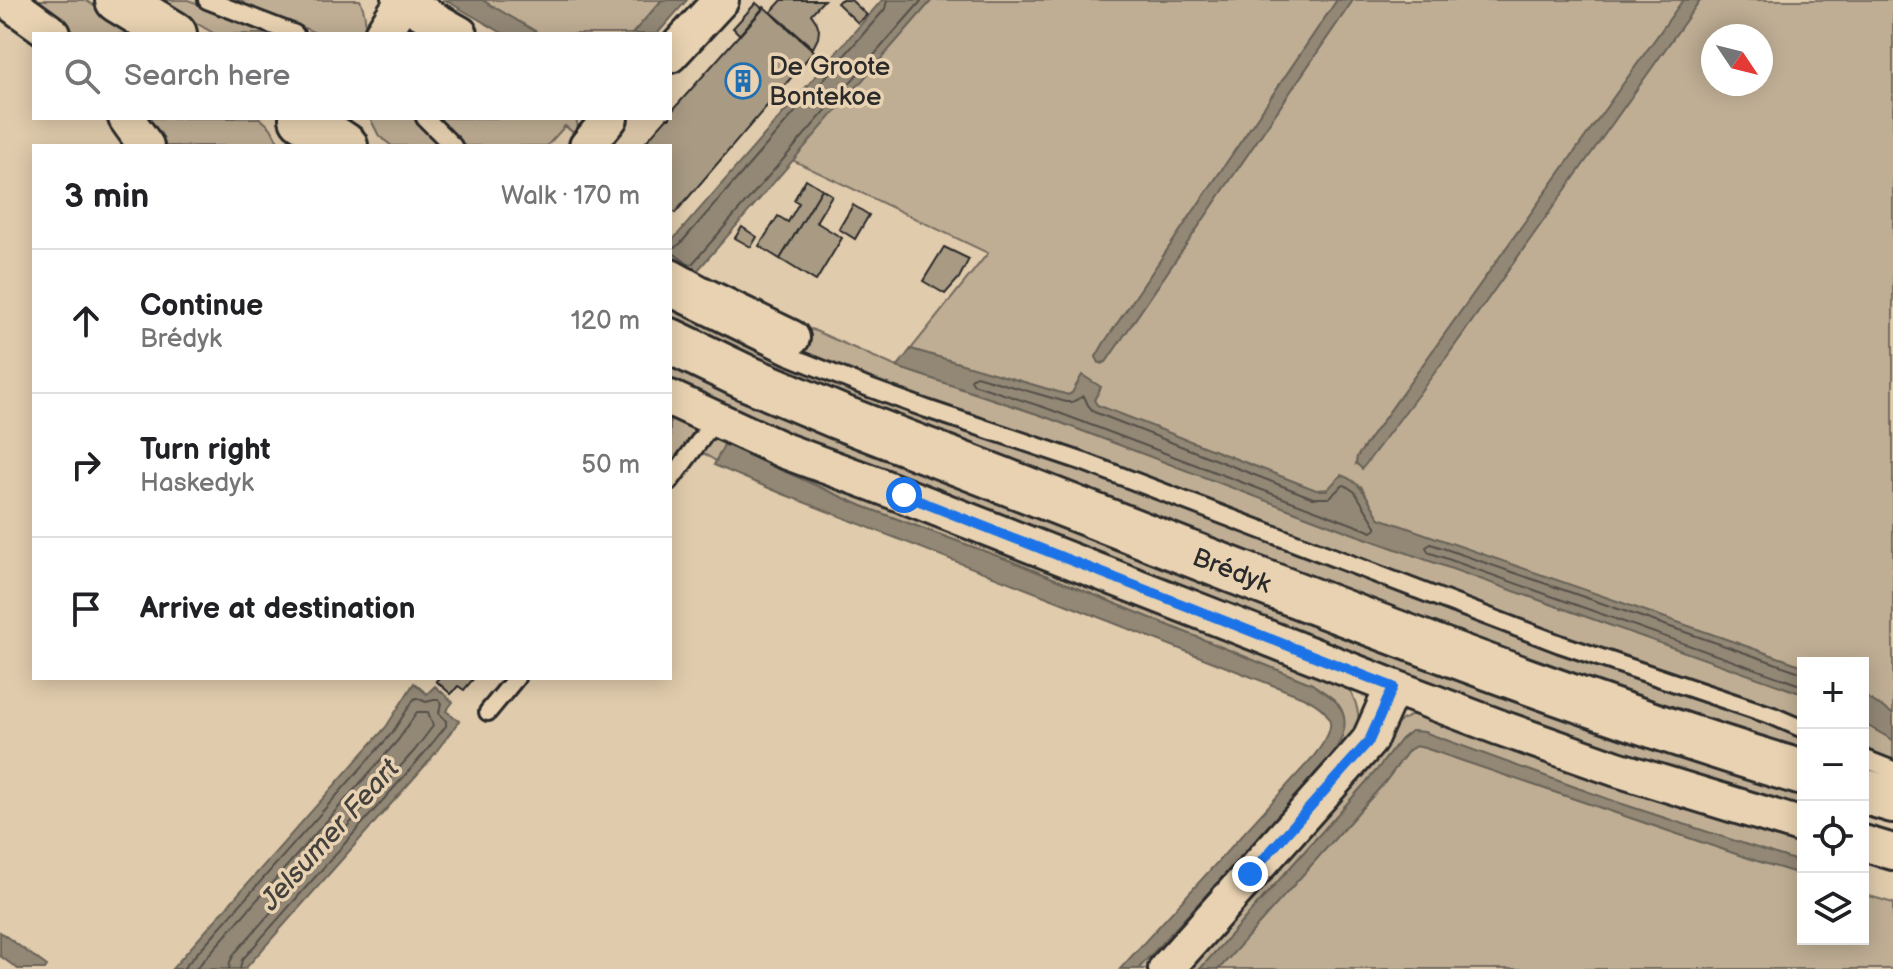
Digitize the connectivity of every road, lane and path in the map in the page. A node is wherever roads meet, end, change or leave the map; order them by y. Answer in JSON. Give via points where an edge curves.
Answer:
{"nodes":[{"id":1,"x":6,"y":0,"type":"edge"},
{"id":2,"x":118,"y":0,"type":"edge"},
{"id":3,"x":207,"y":0,"type":"edge"},
{"id":4,"x":721,"y":0,"type":"edge"},
{"id":5,"x":402,"y":1,"type":"edge"},
{"id":6,"x":50,"y":32,"type":"edge"},
{"id":7,"x":171,"y":32,"type":"edge"},
{"id":8,"x":290,"y":32,"type":"edge"},
{"id":9,"x":383,"y":32,"type":"edge"},
{"id":10,"x":456,"y":32,"type":"edge"},
{"id":11,"x":672,"y":53,"type":"edge"},
{"id":12,"x":127,"y":120,"type":"edge"},
{"id":13,"x":427,"y":120,"type":"edge"},
{"id":14,"x":606,"y":120,"type":"edge"},
{"id":15,"x":145,"y":144,"type":"edge"},
{"id":16,"x":451,"y":144,"type":"edge"},
{"id":17,"x":588,"y":144,"type":"edge"},
{"id":18,"x":672,"y":278,"type":"edge"},
{"id":19,"x":672,"y":299,"type":"edge"},
{"id":20,"x":792,"y":338,"type":"dead end"},
{"id":21,"x":672,"y":342,"type":"edge"},
{"id":22,"x":672,"y":399,"type":"edge"},
{"id":23,"x":715,"y":420,"type":"junction"},
{"id":24,"x":672,"y":478,"type":"edge"},
{"id":25,"x":514,"y":680,"type":"edge"},
{"id":26,"x":1393,"y":687,"type":"junction"},
{"id":27,"x":488,"y":712,"type":"dead end"},
{"id":28,"x":1797,"y":726,"type":"edge"},
{"id":29,"x":1869,"y":760,"type":"edge"},
{"id":30,"x":1893,"y":770,"type":"edge"},
{"id":31,"x":1797,"y":771,"type":"edge"},
{"id":32,"x":1869,"y":793,"type":"edge"},
{"id":33,"x":1893,"y":800,"type":"edge"},
{"id":34,"x":1797,"y":824,"type":"edge"},
{"id":35,"x":1869,"y":845,"type":"edge"},
{"id":36,"x":1893,"y":852,"type":"edge"},
{"id":37,"x":1166,"y":969,"type":"edge"}],
"edges":[{"from":1,"to":6,"type":"street"},
{"from":2,"to":7,"type":"main road"},
{"from":3,"to":8,"type":"lane"},
{"from":4,"to":11,"type":"street"},
{"from":5,"to":9,"type":"street"},
{"from":5,"to":10,"type":"street"},
{"from":12,"to":15,"type":"street"},
{"from":13,"to":16,"type":"lane"},
{"from":14,"to":17,"type":"street"},
{"from":18,"to":20,"type":"street"},
{"from":19,"to":28,"type":"lane","name":"Brédyk","via":[[864,386],[1084,462],[1560,644]]},
{"from":21,"to":31,"type":"main road","name":"Brédyk","via":[[837,416],[1402,636]]},
{"from":22,"to":23,"type":"street","name":"Brédyk"},
{"from":23,"to":24,"type":"lane"},
{"from":23,"to":26,"type":"street","name":"Brédyk"},
{"from":25,"to":27,"type":"lane"},
{"from":26,"to":34,"type":"street","name":"Brédyk","via":[[1617,769]]},
{"from":26,"to":37,"type":"street","via":[[1369,741]]},
{"from":29,"to":30,"type":"lane"},
{"from":32,"to":33,"type":"main road"},
{"from":35,"to":36,"type":"street"}]}
